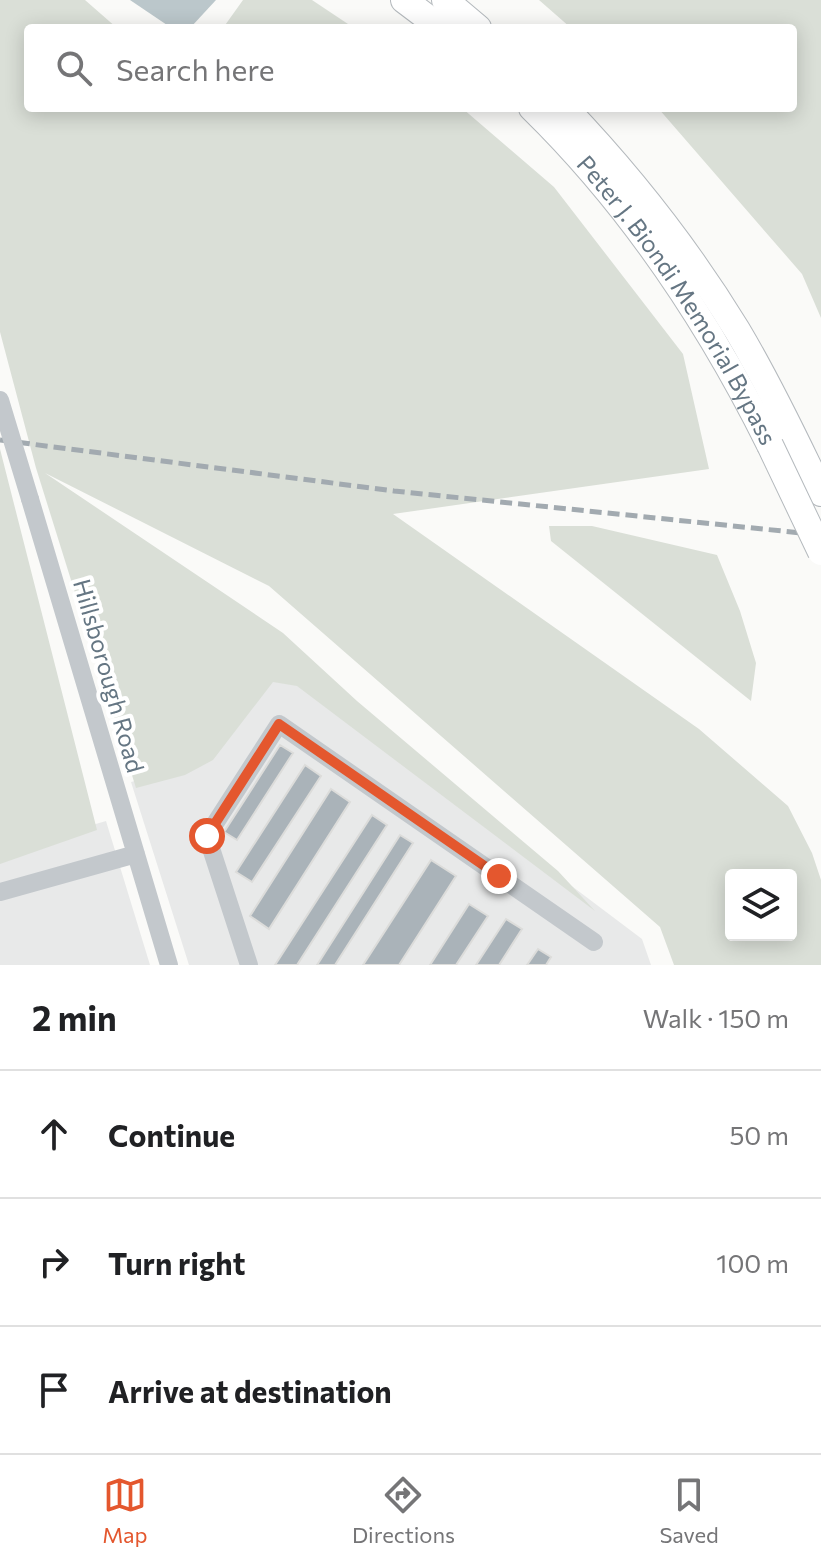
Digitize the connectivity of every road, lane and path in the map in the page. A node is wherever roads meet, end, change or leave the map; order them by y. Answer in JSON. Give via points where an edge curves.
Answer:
{"nodes":[{"id":1,"x":404,"y":0,"type":"edge"},
{"id":2,"x":445,"y":0,"type":"edge"},
{"id":3,"x":436,"y":24,"type":"edge"},
{"id":4,"x":473,"y":24,"type":"edge"},
{"id":5,"x":536,"y":112,"type":"edge"},
{"id":6,"x":569,"y":112,"type":"edge"},
{"id":7,"x":0,"y":400,"type":"edge"},
{"id":8,"x":821,"y":493,"type":"edge"},
{"id":9,"x":821,"y":552,"type":"edge"},
{"id":10,"x":136,"y":854,"type":"junction"},
{"id":11,"x":0,"y":892,"type":"edge"},
{"id":12,"x":594,"y":942,"type":"dead end"},
{"id":13,"x":169,"y":965,"type":"edge"},
{"id":14,"x":249,"y":965,"type":"edge"}],
"edges":[{"from":1,"to":3,"type":"highway"},
{"from":2,"to":4,"type":"highway"},
{"from":5,"to":9,"type":"highway","name":"Peter J. Biondi Memorial Bypass","bridge":true,"via":[[623,209],[734,372]]},
{"from":6,"to":8,"type":"highway","name":"Peter J. Biondi Memorial Bypass","via":[[692,263],[736,330]]},
{"from":7,"to":10,"type":"street","name":"Hillsborough Road","bridge":true},
{"from":10,"to":11,"type":"street"},
{"from":10,"to":13,"type":"street","name":"Hillsborough Road"},
{"from":12,"to":14,"type":"street","via":[[279,724],[207,836]]}]}
